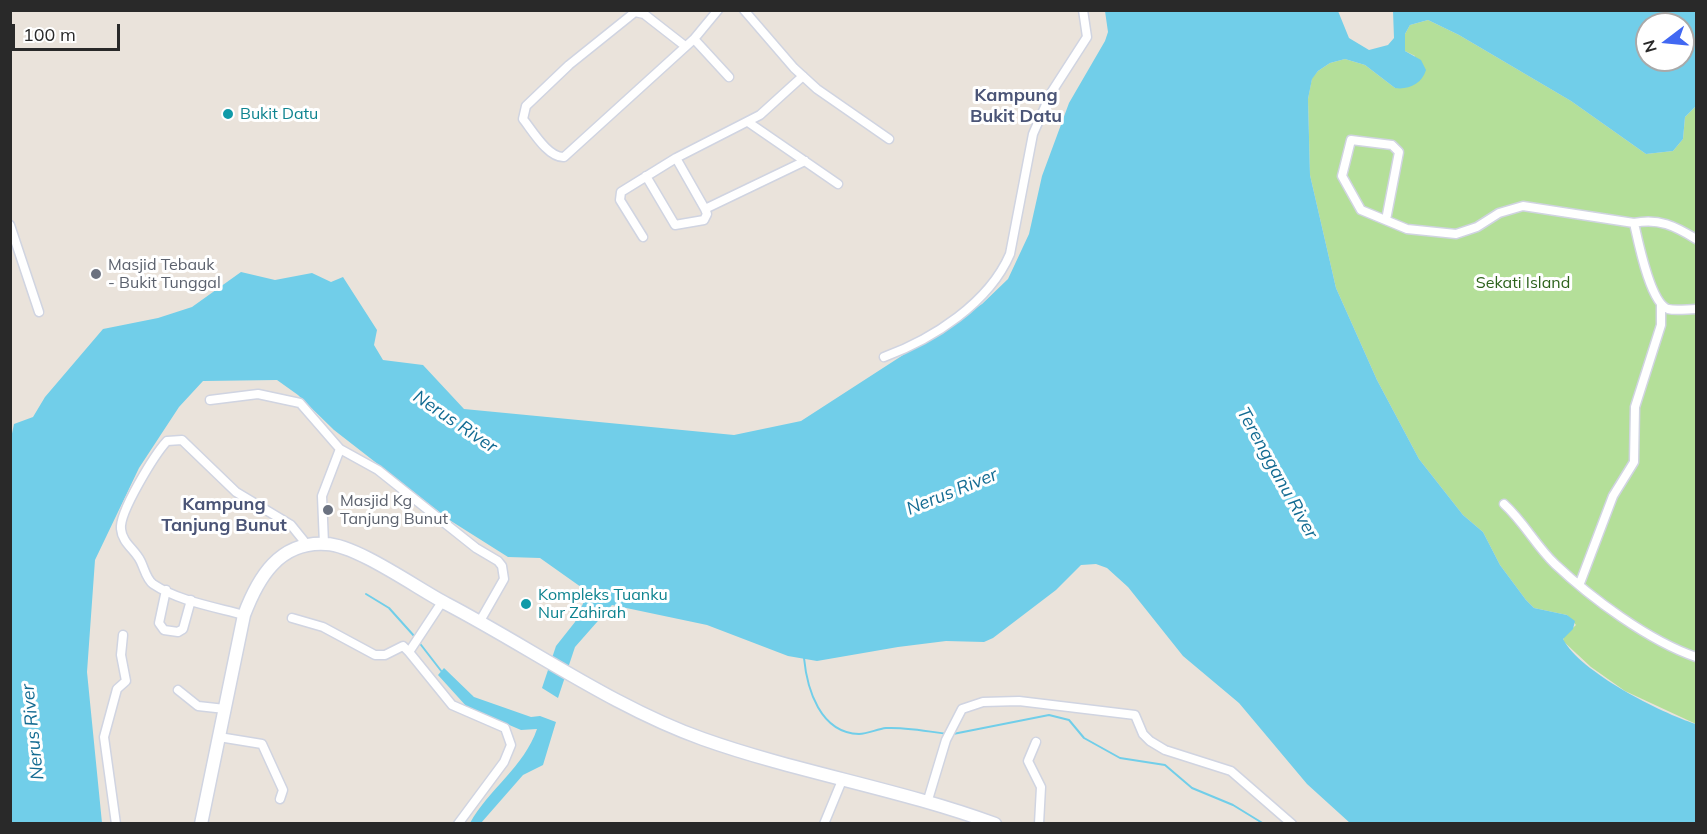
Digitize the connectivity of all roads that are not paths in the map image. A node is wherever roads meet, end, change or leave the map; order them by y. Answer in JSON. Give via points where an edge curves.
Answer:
{"nodes":[{"id":1,"x":718,"y":10,"type":"edge"},
{"id":2,"x":744,"y":10,"type":"edge"},
{"id":3,"x":1083,"y":10,"type":"edge"},
{"id":4,"x":694,"y":39,"type":"junction"},
{"id":5,"x":684,"y":46,"type":"junction"},
{"id":6,"x":802,"y":76,"type":"junction"},
{"id":7,"x":729,"y":77,"type":"dead end"},
{"id":8,"x":748,"y":122,"type":"junction"},
{"id":9,"x":889,"y":140,"type":"dead end"},
{"id":10,"x":676,"y":158,"type":"junction"},
{"id":11,"x":805,"y":161,"type":"junction"},
{"id":12,"x":645,"y":176,"type":"junction"},
{"id":13,"x":838,"y":184,"type":"dead end"},
{"id":14,"x":705,"y":209,"type":"junction"},
{"id":15,"x":1386,"y":220,"type":"dead end"},
{"id":16,"x":1634,"y":223,"type":"junction"},
{"id":17,"x":10,"y":225,"type":"edge"},
{"id":18,"x":643,"y":237,"type":"dead end"},
{"id":19,"x":1696,"y":239,"type":"edge"},
{"id":20,"x":1662,"y":304,"type":"junction"},
{"id":21,"x":1696,"y":309,"type":"edge"},
{"id":22,"x":39,"y":312,"type":"dead end"},
{"id":23,"x":884,"y":357,"type":"dead end"},
{"id":24,"x":210,"y":400,"type":"dead end"},
{"id":25,"x":340,"y":449,"type":"junction"},
{"id":26,"x":1504,"y":504,"type":"dead end"},
{"id":27,"x":324,"y":544,"type":"junction"},
{"id":28,"x":308,"y":546,"type":"junction"},
{"id":29,"x":1580,"y":583,"type":"junction"},
{"id":30,"x":166,"y":590,"type":"junction"},
{"id":31,"x":192,"y":600,"type":"junction"},
{"id":32,"x":442,"y":602,"type":"junction"},
{"id":33,"x":244,"y":615,"type":"junction"},
{"id":34,"x":292,"y":618,"type":"dead end"},
{"id":35,"x":480,"y":621,"type":"junction"},
{"id":36,"x":123,"y":635,"type":"dead end"},
{"id":37,"x":412,"y":649,"type":"junction"},
{"id":38,"x":1696,"y":657,"type":"edge"},
{"id":39,"x":178,"y":690,"type":"dead end"},
{"id":40,"x":225,"y":709,"type":"junction"},
{"id":41,"x":219,"y":737,"type":"junction"},
{"id":42,"x":1036,"y":742,"type":"dead end"},
{"id":43,"x":843,"y":778,"type":"junction"},
{"id":44,"x":280,"y":799,"type":"dead end"},
{"id":45,"x":927,"y":803,"type":"junction"},
{"id":46,"x":116,"y":824,"type":"edge"},
{"id":47,"x":201,"y":824,"type":"edge"},
{"id":48,"x":458,"y":824,"type":"edge"},
{"id":49,"x":824,"y":824,"type":"edge"},
{"id":50,"x":995,"y":824,"type":"edge"},
{"id":51,"x":1039,"y":824,"type":"edge"},
{"id":52,"x":1292,"y":824,"type":"edge"}],
"edges":[{"from":1,"to":4,"type":"street"},
{"from":2,"to":6,"type":"street"},
{"from":3,"to":23,"type":"street","via":[[1087,37],[1050,93],[1033,134],[1004,268],[980,299],[930,333]]},
{"from":4,"to":5,"type":"street"},
{"from":4,"to":7,"type":"street"},
{"from":5,"to":5,"type":"street","via":[[564,157],[551,153],[523,119],[526,106],[635,12],[644,14]]},
{"from":6,"to":8,"type":"street"},
{"from":6,"to":9,"type":"street"},
{"from":8,"to":10,"type":"street"},
{"from":8,"to":11,"type":"street"},
{"from":10,"to":12,"type":"street"},
{"from":10,"to":14,"type":"street"},
{"from":11,"to":13,"type":"street"},
{"from":11,"to":14,"type":"street"},
{"from":12,"to":14,"type":"street","via":[[675,225],[704,220]]},
{"from":12,"to":18,"type":"street","via":[[620,196]]},
{"from":15,"to":16,"type":"street","via":[[1400,152],[1392,145],[1351,140],[1342,176],[1361,210],[1407,229],[1456,234],[1523,206]]},
{"from":16,"to":19,"type":"street","via":[[1649,220],[1673,225]]},
{"from":16,"to":20,"type":"street","via":[[1652,287]]},
{"from":17,"to":22,"type":"street"},
{"from":20,"to":21,"type":"street","via":[[1668,309]]},
{"from":20,"to":29,"type":"street","via":[[1661,326],[1635,407],[1635,462],[1613,496]]},
{"from":24,"to":25,"type":"street","via":[[258,394],[300,403]]},
{"from":25,"to":27,"type":"street","via":[[322,496]]},
{"from":25,"to":35,"type":"street","via":[[378,470],[498,561],[504,579]]},
{"from":26,"to":29,"type":"street","via":[[1554,562]]},
{"from":27,"to":28,"type":"street"},
{"from":27,"to":32,"type":"street","via":[[352,552]]},
{"from":28,"to":30,"type":"street","via":[[291,525],[236,492],[182,440],[173,438],[150,462],[121,525],[124,539],[140,559],[149,580]]},
{"from":28,"to":33,"type":"street","via":[[285,554],[263,575]]},
{"from":29,"to":38,"type":"street","via":[[1646,632]]},
{"from":30,"to":31,"type":"street"},
{"from":30,"to":31,"type":"street","via":[[159,623],[164,630],[183,629]]},
{"from":31,"to":33,"type":"street"},
{"from":32,"to":35,"type":"street"},
{"from":32,"to":37,"type":"street"},
{"from":33,"to":40,"type":"street"},
{"from":34,"to":37,"type":"street","via":[[323,627],[375,655],[385,655],[403,646]]},
{"from":35,"to":43,"type":"street","via":[[625,705],[703,739]]},
{"from":36,"to":46,"type":"street","via":[[121,655],[126,681],[117,689],[105,737]]},
{"from":37,"to":48,"type":"street","via":[[452,705],[506,728],[510,739],[510,753]]},
{"from":39,"to":40,"type":"street","via":[[198,706]]},
{"from":40,"to":41,"type":"street"},
{"from":41,"to":44,"type":"street","via":[[262,744],[283,790]]},
{"from":41,"to":47,"type":"street"},
{"from":42,"to":51,"type":"street","via":[[1028,761],[1041,787]]},
{"from":43,"to":45,"type":"street"},
{"from":43,"to":49,"type":"street"},
{"from":45,"to":50,"type":"street"},
{"from":45,"to":52,"type":"street","via":[[946,740],[962,709],[985,702],[1019,701],[1135,715],[1150,741],[1165,750],[1231,771]]}]}
